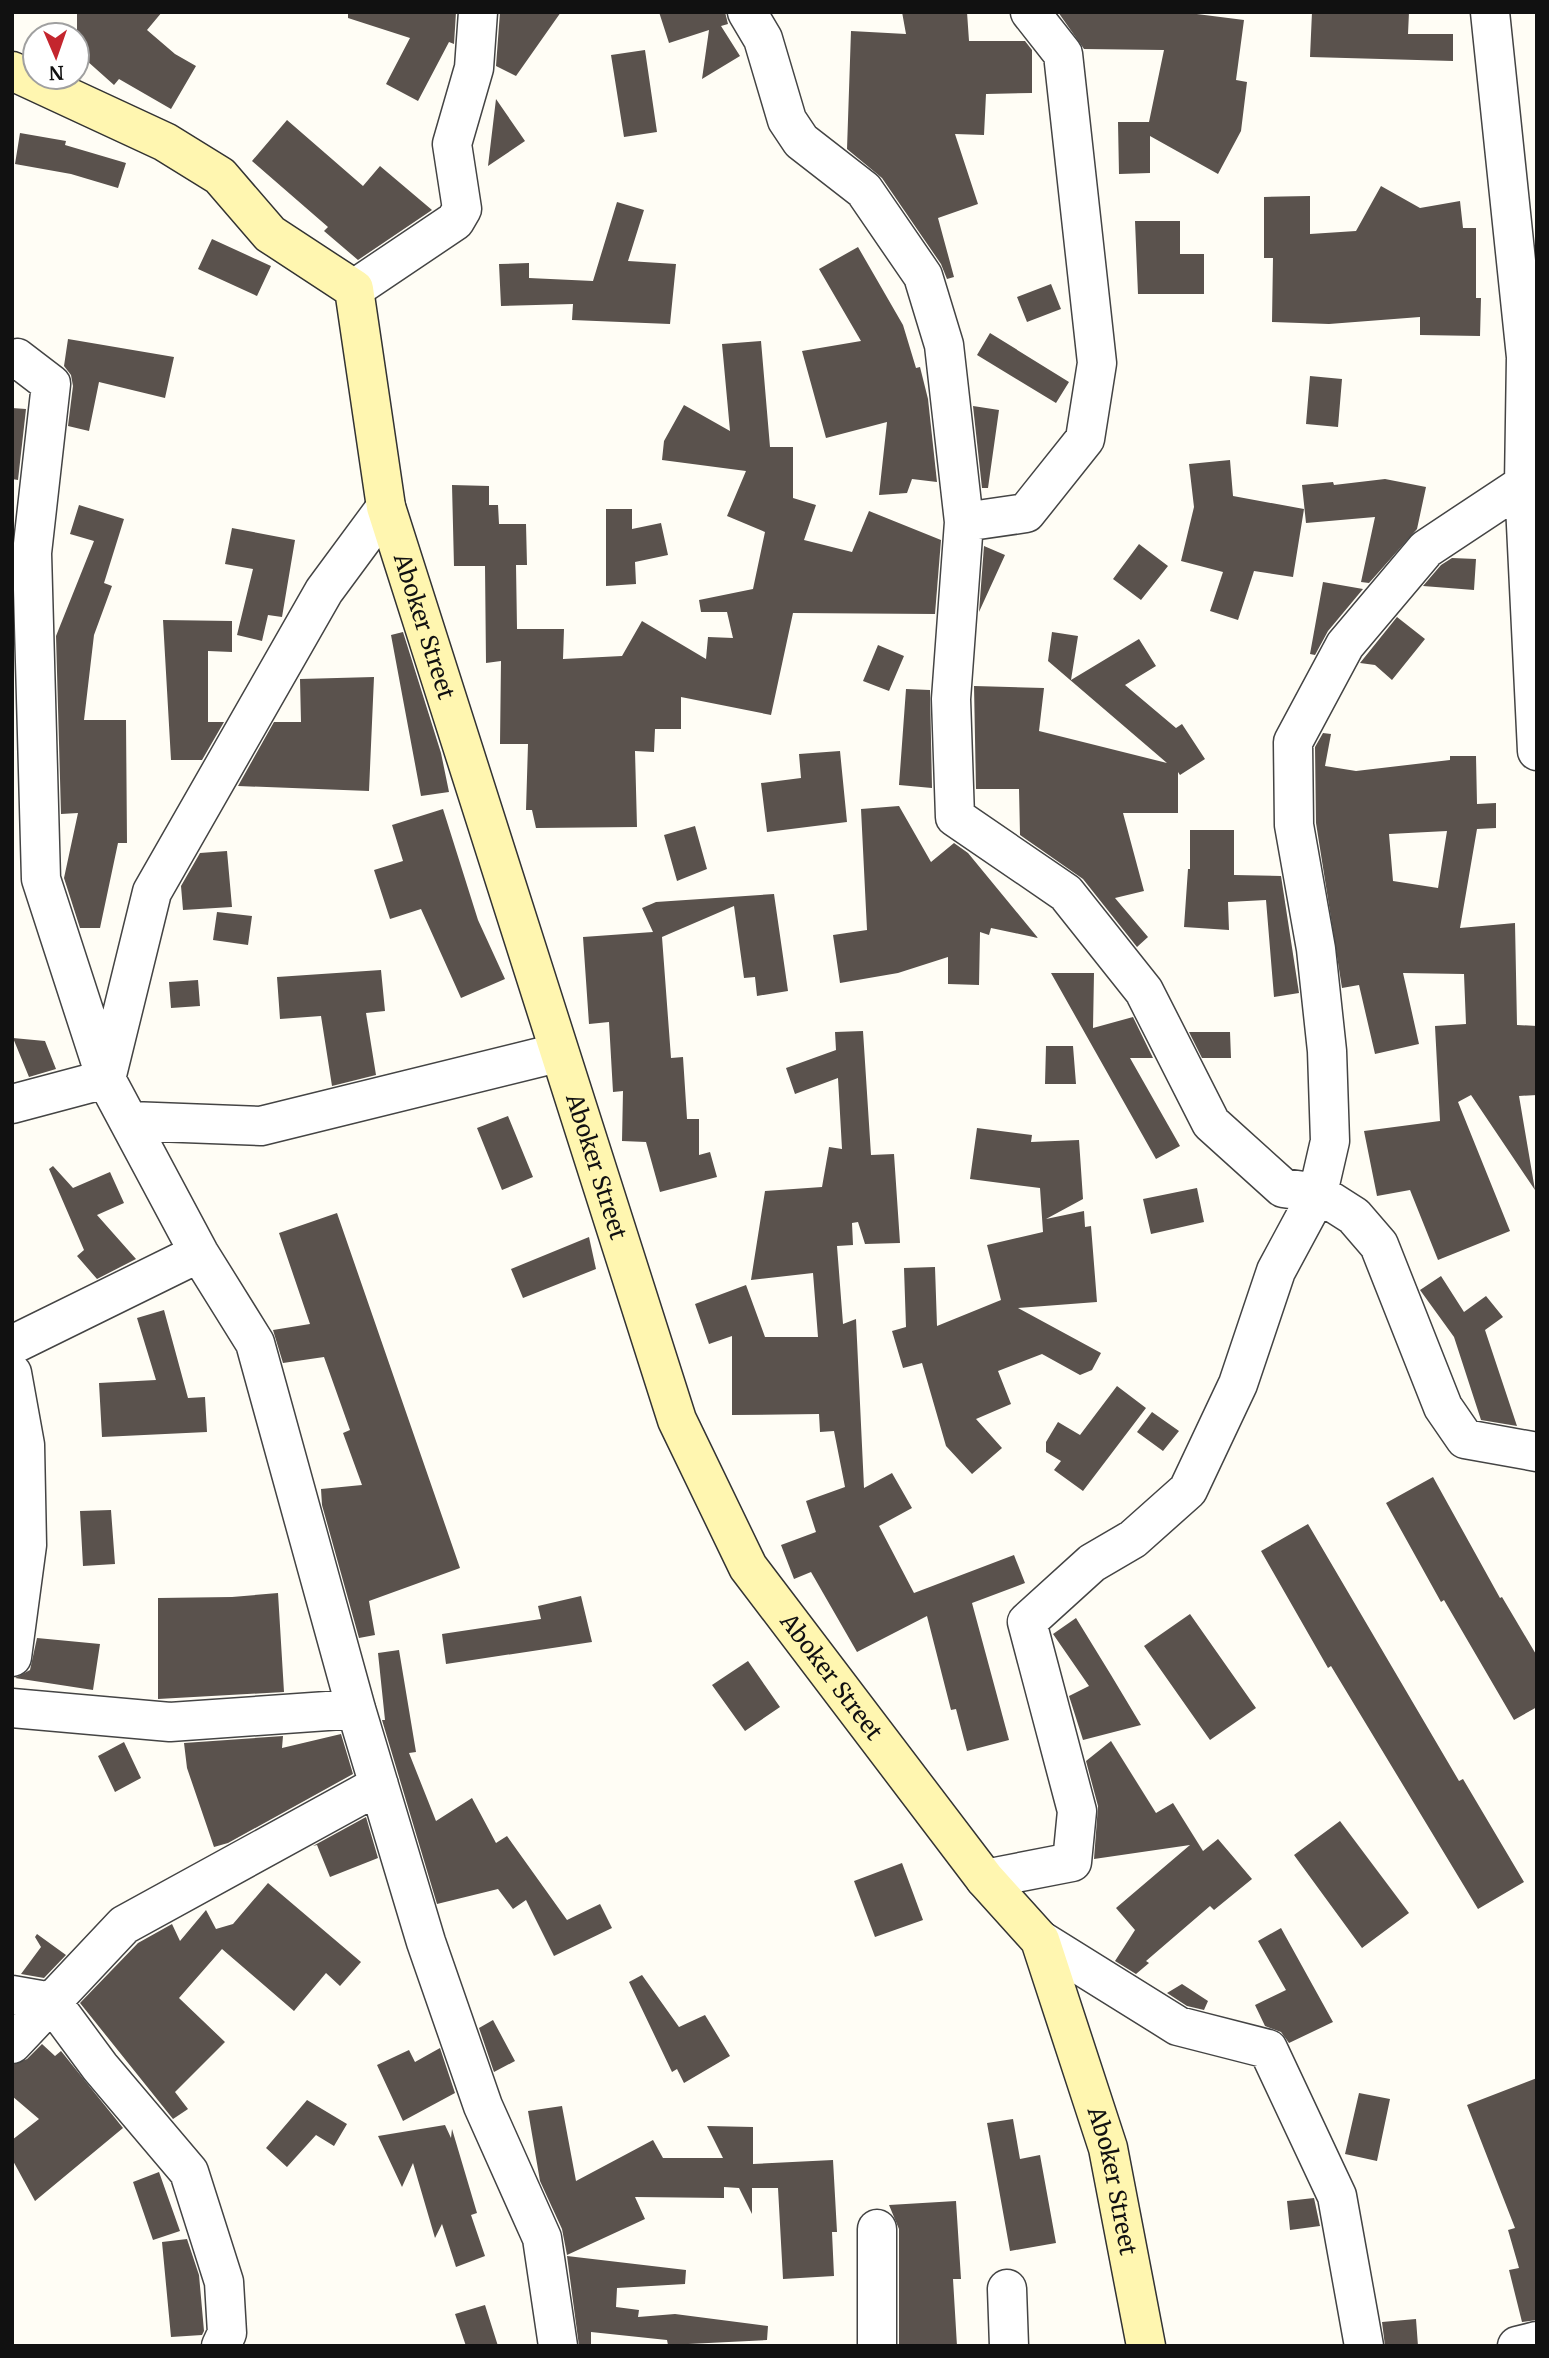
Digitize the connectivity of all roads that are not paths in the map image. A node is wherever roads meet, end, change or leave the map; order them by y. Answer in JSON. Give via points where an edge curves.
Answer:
{"nodes":[{"id":1,"x":478,"y":12,"type":"edge"},
{"id":2,"x":747,"y":12,"type":"edge"},
{"id":3,"x":1030,"y":12,"type":"edge"},
{"id":4,"x":1490,"y":12,"type":"edge"},
{"id":5,"x":12,"y":71,"type":"edge"},
{"id":6,"x":354,"y":289,"type":"junction"},
{"id":7,"x":1537,"y":317,"type":"edge"},
{"id":8,"x":1526,"y":357,"type":"junction"},
{"id":9,"x":12,"y":361,"type":"edge"},
{"id":10,"x":1524,"y":484,"type":"junction"},
{"id":11,"x":386,"y":508,"type":"junction"},
{"id":12,"x":964,"y":522,"type":"junction"},
{"id":13,"x":1534,"y":653,"type":"edge"},
{"id":14,"x":1537,"y":751,"type":"edge"},
{"id":15,"x":557,"y":1052,"type":"junction"},
{"id":16,"x":106,"y":1079,"type":"junction"},
{"id":17,"x":12,"y":1104,"type":"edge"},
{"id":18,"x":130,"y":1121,"type":"junction"},
{"id":19,"x":1318,"y":1193,"type":"junction"},
{"id":20,"x":199,"y":1253,"type":"junction"},
{"id":21,"x":12,"y":1345,"type":"edge"},
{"id":22,"x":12,"y":1373,"type":"edge"},
{"id":23,"x":1537,"y":1452,"type":"edge"},
{"id":24,"x":12,"y":1657,"type":"edge"},
{"id":25,"x":12,"y":1708,"type":"edge"},
{"id":26,"x":356,"y":1709,"type":"junction"},
{"id":27,"x":379,"y":1784,"type":"junction"},
{"id":28,"x":985,"y":1879,"type":"junction"},
{"id":29,"x":1040,"y":1940,"type":"junction"},
{"id":30,"x":12,"y":1995,"type":"edge"},
{"id":31,"x":52,"y":2002,"type":"junction"},
{"id":32,"x":12,"y":2044,"type":"edge"},
{"id":33,"x":877,"y":2229,"type":"dead end"},
{"id":34,"x":1007,"y":2289,"type":"dead end"},
{"id":35,"x":1537,"y":2341,"type":"edge"},
{"id":36,"x":221,"y":2346,"type":"edge"},
{"id":37,"x":558,"y":2346,"type":"edge"},
{"id":38,"x":877,"y":2346,"type":"edge"},
{"id":39,"x":1009,"y":2346,"type":"edge"},
{"id":40,"x":1146,"y":2346,"type":"edge"},
{"id":41,"x":1364,"y":2346,"type":"edge"},
{"id":42,"x":1517,"y":2346,"type":"edge"}],
"edges":[{"from":1,"to":6,"type":"street","via":[[474,68],[452,145],[462,209],[455,221]]},
{"from":2,"to":12,"type":"street","via":[[763,39],[787,120],[801,141],[864,190],[923,276],[944,345]]},
{"from":3,"to":12,"type":"street","via":[[1063,54],[1097,363],[1085,439],[1026,513]]},
{"from":4,"to":8,"type":"street"},
{"from":5,"to":6,"type":"main road","via":[[165,142],[220,176],[270,233]]},
{"from":6,"to":11,"type":"main road","name":"Aboker Street"},
{"from":7,"to":8,"type":"street"},
{"from":8,"to":10,"type":"street"},
{"from":9,"to":16,"type":"street","via":[[17,358],[51,384],[32,553],[41,879]]},
{"from":10,"to":13,"type":"street"},
{"from":10,"to":19,"type":"street","via":[[1426,550],[1345,645],[1293,742],[1294,825],[1316,949],[1327,1051],[1330,1141]]},
{"from":11,"to":15,"type":"main road","name":"Aboker Street"},
{"from":11,"to":16,"type":"street","via":[[324,591],[152,892]]},
{"from":12,"to":19,"type":"street","via":[[951,699],[956,817],[1066,893],[1144,991],[1211,1123],[1283,1188]]},
{"from":13,"to":14,"type":"street"},
{"from":15,"to":18,"type":"street","via":[[261,1126]]},
{"from":15,"to":28,"type":"main road","name":"Aboker Street","via":[[677,1420],[748,1567]]},
{"from":16,"to":17,"type":"street"},
{"from":16,"to":18,"type":"street"},
{"from":18,"to":20,"type":"street"},
{"from":19,"to":23,"type":"street","via":[[1354,1216],[1379,1245],[1443,1407],[1465,1439]]},
{"from":19,"to":28,"type":"street","via":[[1276,1271],[1238,1384],[1188,1490],[1133,1539],[1092,1563],[1027,1622],[1077,1811],[1072,1863]]},
{"from":20,"to":21,"type":"street"},
{"from":20,"to":26,"type":"street","via":[[254,1343]]},
{"from":22,"to":24,"type":"street","via":[[25,1445],[27,1545]]},
{"from":25,"to":26,"type":"street","via":[[170,1722]]},
{"from":26,"to":27,"type":"street"},
{"from":27,"to":31,"type":"street","via":[[124,1925]]},
{"from":27,"to":37,"type":"street","via":[[426,1942],[483,2106],[541,2238]]},
{"from":28,"to":29,"type":"main road","name":"Aboker Street"},
{"from":29,"to":40,"type":"main road","name":"Aboker Street","via":[[1108,2147]]},
{"from":29,"to":41,"type":"street","via":[[1178,2026],[1268,2049],[1337,2196]]},
{"from":30,"to":31,"type":"street"},
{"from":31,"to":32,"type":"street"},
{"from":31,"to":36,"type":"street","via":[[189,2172],[225,2282],[227,2333]]},
{"from":33,"to":38,"type":"street"},
{"from":34,"to":39,"type":"street"},
{"from":35,"to":42,"type":"street"}]}
